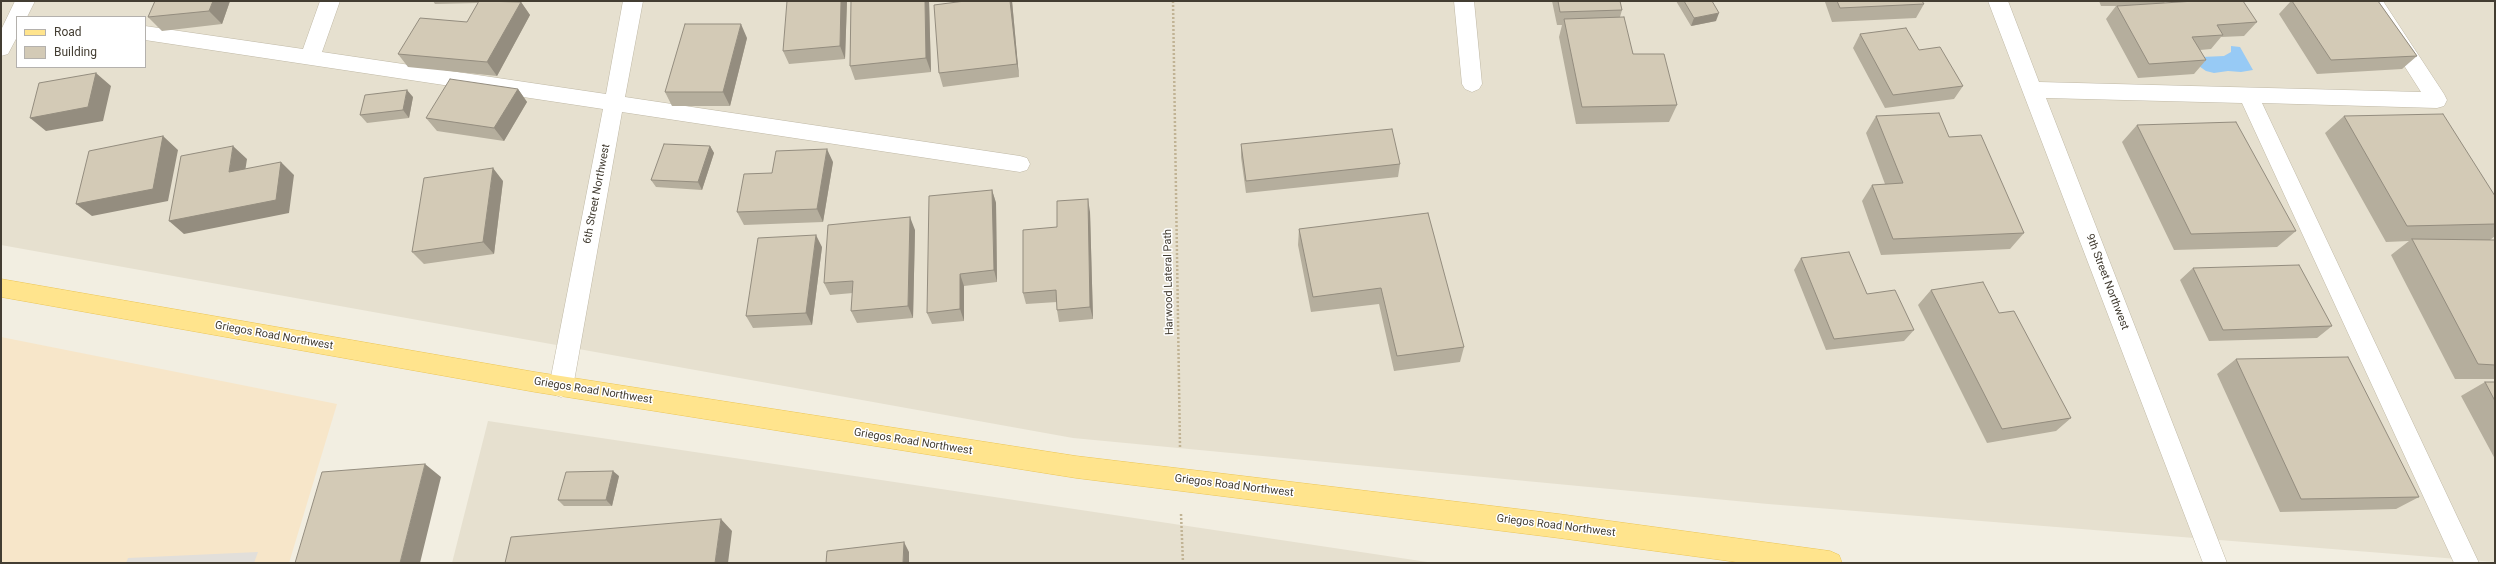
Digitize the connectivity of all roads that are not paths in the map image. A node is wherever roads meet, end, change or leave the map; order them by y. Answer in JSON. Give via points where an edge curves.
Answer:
{"nodes":[{"id":1,"x":330,"y":1,"type":"edge"},
{"id":2,"x":633,"y":1,"type":"edge"},
{"id":3,"x":1464,"y":1,"type":"edge"},
{"id":4,"x":1998,"y":1,"type":"edge"},
{"id":5,"x":2373,"y":1,"type":"edge"},
{"id":6,"x":22,"y":8,"type":"edge"},
{"id":7,"x":36,"y":16,"type":"edge"},
{"id":8,"x":16,"y":20,"type":"edge"},
{"id":9,"x":146,"y":33,"type":"edge"},
{"id":10,"x":1,"y":49,"type":"edge"},
{"id":11,"x":310,"y":58,"type":"junction"},
{"id":12,"x":1472,"y":84,"type":"dead end"},
{"id":13,"x":2033,"y":90,"type":"junction"},
{"id":14,"x":2248,"y":95,"type":"junction"},
{"id":15,"x":614,"y":105,"type":"junction"},
{"id":16,"x":1020,"y":164,"type":"dead end"},
{"id":17,"x":1,"y":288,"type":"edge"},
{"id":18,"x":561,"y":386,"type":"junction"},
{"id":19,"x":1805,"y":562,"type":"edge"},
{"id":20,"x":1830,"y":563,"type":"edge"},
{"id":21,"x":2215,"y":563,"type":"edge"},
{"id":22,"x":2467,"y":563,"type":"edge"}],
"edges":[{"from":1,"to":11,"type":"street"},
{"from":2,"to":15,"type":"street","name":"6th Street Northwest"},
{"from":3,"to":12,"type":"street"},
{"from":4,"to":13,"type":"street","name":"9th Street Northwest"},
{"from":5,"to":14,"type":"street","via":[[2436,100]]},
{"from":6,"to":7,"type":"street"},
{"from":8,"to":10,"type":"street"},
{"from":9,"to":11,"type":"street"},
{"from":11,"to":15,"type":"street"},
{"from":13,"to":14,"type":"street"},
{"from":13,"to":21,"type":"street","name":"9th Street Northwest"},
{"from":14,"to":22,"type":"street"},
{"from":15,"to":16,"type":"street"},
{"from":15,"to":18,"type":"street","name":"6th Street Northwest"},
{"from":17,"to":18,"type":"main road","name":"Griegos Road Northwest"},
{"from":18,"to":19,"type":"main road","name":"Griegos Road Northwest","via":[[1076,467],[1559,526]]},
{"from":19,"to":20,"type":"main road","name":"Griegos Road Northwest"}]}
